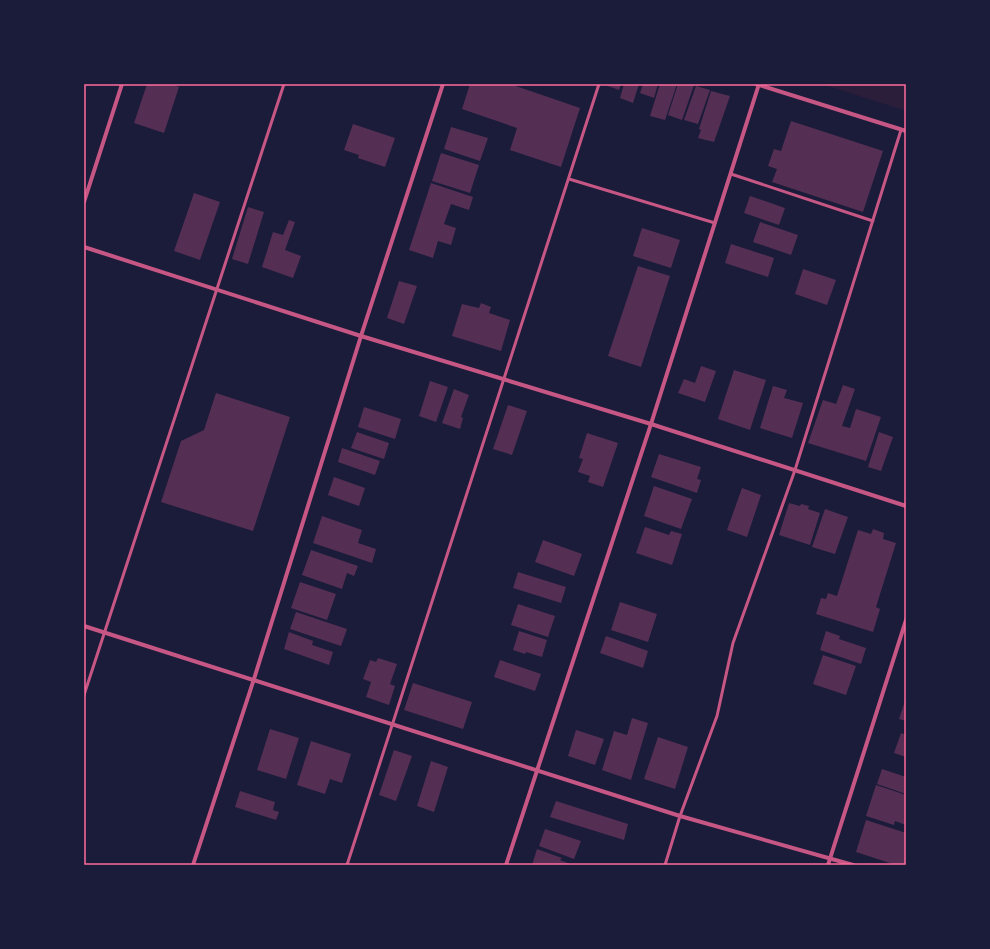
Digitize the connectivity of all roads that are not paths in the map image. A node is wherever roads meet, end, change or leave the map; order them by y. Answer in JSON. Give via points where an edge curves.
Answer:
{"nodes":[{"id":1,"x":122,"y":84,"type":"edge"},
{"id":2,"x":284,"y":84,"type":"edge"},
{"id":3,"x":443,"y":84,"type":"edge"},
{"id":4,"x":599,"y":84,"type":"edge"},
{"id":5,"x":758,"y":84,"type":"edge"},
{"id":6,"x":904,"y":130,"type":"edge"},
{"id":7,"x":731,"y":174,"type":"junction"},
{"id":8,"x":569,"y":179,"type":"junction"},
{"id":9,"x":84,"y":202,"type":"edge"},
{"id":10,"x":873,"y":221,"type":"junction"},
{"id":11,"x":715,"y":223,"type":"junction"},
{"id":12,"x":84,"y":247,"type":"edge"},
{"id":13,"x":217,"y":289,"type":"junction"},
{"id":14,"x":361,"y":336,"type":"junction"},
{"id":15,"x":504,"y":379,"type":"junction"},
{"id":16,"x":651,"y":424,"type":"junction"},
{"id":17,"x":796,"y":470,"type":"junction"},
{"id":18,"x":906,"y":506,"type":"edge"},
{"id":19,"x":906,"y":620,"type":"edge"},
{"id":20,"x":84,"y":626,"type":"edge"},
{"id":21,"x":105,"y":632,"type":"junction"},
{"id":22,"x":254,"y":679,"type":"junction"},
{"id":23,"x":84,"y":695,"type":"edge"},
{"id":24,"x":393,"y":724,"type":"junction"},
{"id":25,"x":536,"y":771,"type":"junction"},
{"id":26,"x":680,"y":816,"type":"junction"},
{"id":27,"x":831,"y":858,"type":"junction"},
{"id":28,"x":193,"y":865,"type":"edge"},
{"id":29,"x":347,"y":865,"type":"edge"},
{"id":30,"x":506,"y":865,"type":"edge"},
{"id":31,"x":665,"y":865,"type":"edge"},
{"id":32,"x":828,"y":865,"type":"edge"},
{"id":33,"x":854,"y":865,"type":"edge"}],
"edges":[{"from":1,"to":9,"type":"street"},
{"from":2,"to":13,"type":"lane"},
{"from":3,"to":14,"type":"street"},
{"from":4,"to":8,"type":"lane"},
{"from":5,"to":6,"type":"street"},
{"from":5,"to":7,"type":"street"},
{"from":6,"to":10,"type":"lane"},
{"from":7,"to":10,"type":"lane"},
{"from":7,"to":11,"type":"street"},
{"from":8,"to":11,"type":"lane"},
{"from":8,"to":15,"type":"lane"},
{"from":10,"to":17,"type":"lane"},
{"from":11,"to":16,"type":"street"},
{"from":12,"to":13,"type":"street"},
{"from":13,"to":14,"type":"street"},
{"from":13,"to":21,"type":"lane"},
{"from":14,"to":15,"type":"street"},
{"from":14,"to":22,"type":"street"},
{"from":15,"to":16,"type":"street"},
{"from":15,"to":24,"type":"lane"},
{"from":16,"to":17,"type":"street"},
{"from":16,"to":25,"type":"street"},
{"from":17,"to":18,"type":"street"},
{"from":17,"to":26,"type":"lane","via":[[733,643],[717,716]]},
{"from":19,"to":27,"type":"street"},
{"from":20,"to":21,"type":"street"},
{"from":21,"to":22,"type":"street"},
{"from":21,"to":23,"type":"lane"},
{"from":22,"to":24,"type":"street"},
{"from":22,"to":28,"type":"street"},
{"from":24,"to":25,"type":"street"},
{"from":24,"to":29,"type":"lane"},
{"from":25,"to":26,"type":"street"},
{"from":25,"to":30,"type":"street"},
{"from":26,"to":27,"type":"street"},
{"from":26,"to":31,"type":"lane"},
{"from":27,"to":32,"type":"street"},
{"from":27,"to":33,"type":"street"}]}
